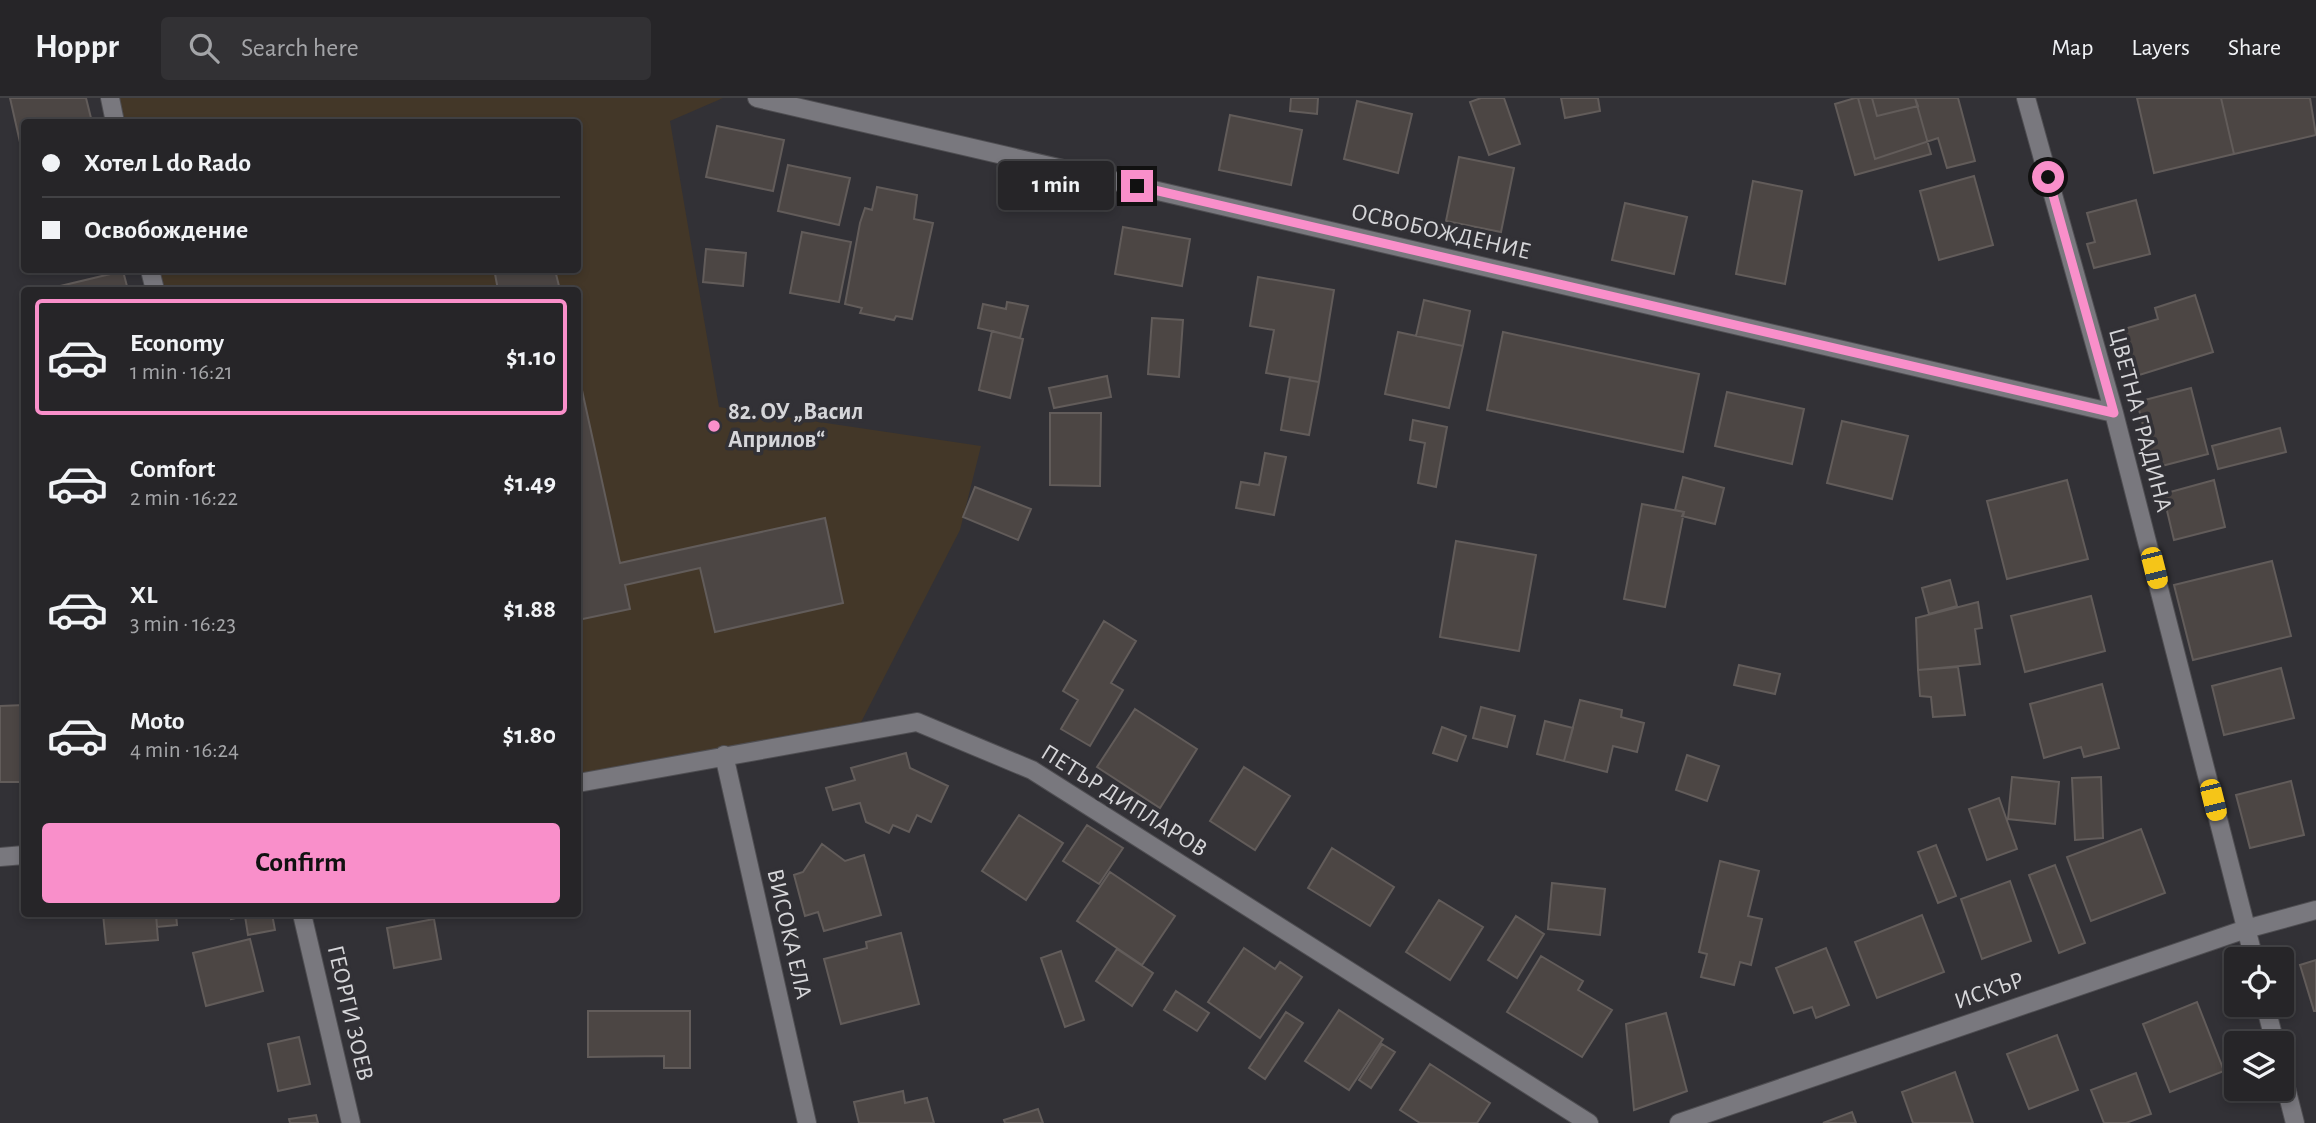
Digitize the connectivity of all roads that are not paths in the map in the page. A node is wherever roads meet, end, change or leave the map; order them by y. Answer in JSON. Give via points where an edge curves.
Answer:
{"nodes":[{"id":1,"x":110,"y":98,"type":"edge"},
{"id":2,"x":757,"y":98,"type":"edge"},
{"id":3,"x":2026,"y":98,"type":"edge"},
{"id":4,"x":115,"y":119,"type":"edge"},
{"id":5,"x":2114,"y":413,"type":"junction"},
{"id":6,"x":724,"y":755,"type":"junction"},
{"id":7,"x":581,"y":782,"type":"edge"},
{"id":8,"x":21,"y":855,"type":"edge"},
{"id":9,"x":0,"y":856,"type":"edge"},
{"id":10,"x":2316,"y":910,"type":"edge"},
{"id":11,"x":303,"y":917,"type":"edge"},
{"id":12,"x":2246,"y":929,"type":"junction"},
{"id":13,"x":2251,"y":947,"type":"edge"},
{"id":14,"x":2289,"y":1101,"type":"edge"},
{"id":15,"x":351,"y":1123,"type":"edge"},
{"id":16,"x":807,"y":1123,"type":"edge"},
{"id":17,"x":1589,"y":1123,"type":"edge"},
{"id":18,"x":1679,"y":1123,"type":"edge"},
{"id":19,"x":2295,"y":1123,"type":"edge"}],
"edges":[{"from":1,"to":4,"type":"street"},
{"from":2,"to":5,"type":"street","name":"ОСВОБОЖДЕНИЕ"},
{"from":3,"to":5,"type":"street","name":"ЦВЕТНА ГРАДИНА"},
{"from":5,"to":12,"type":"street","name":"ЦВЕТНА ГРАДИНА"},
{"from":6,"to":7,"type":"street","name":"ПЕТЪР ДИПЛАРОВ"},
{"from":6,"to":16,"type":"street","name":"ВИСОКА ЕЛА"},
{"from":6,"to":17,"type":"street","name":"ПЕТЪР ДИПЛАРОВ","via":[[917,722],[1032,770]]},
{"from":8,"to":9,"type":"street"},
{"from":10,"to":12,"type":"street","name":"ИСКЪР"},
{"from":11,"to":15,"type":"street","name":"ГЕОРГИ ЗОЕВ"},
{"from":12,"to":13,"type":"street","name":"ЦВЕТНА ГРАДИНА"},
{"from":12,"to":18,"type":"street","name":"ИСКЪР"},
{"from":14,"to":19,"type":"street"}]}
